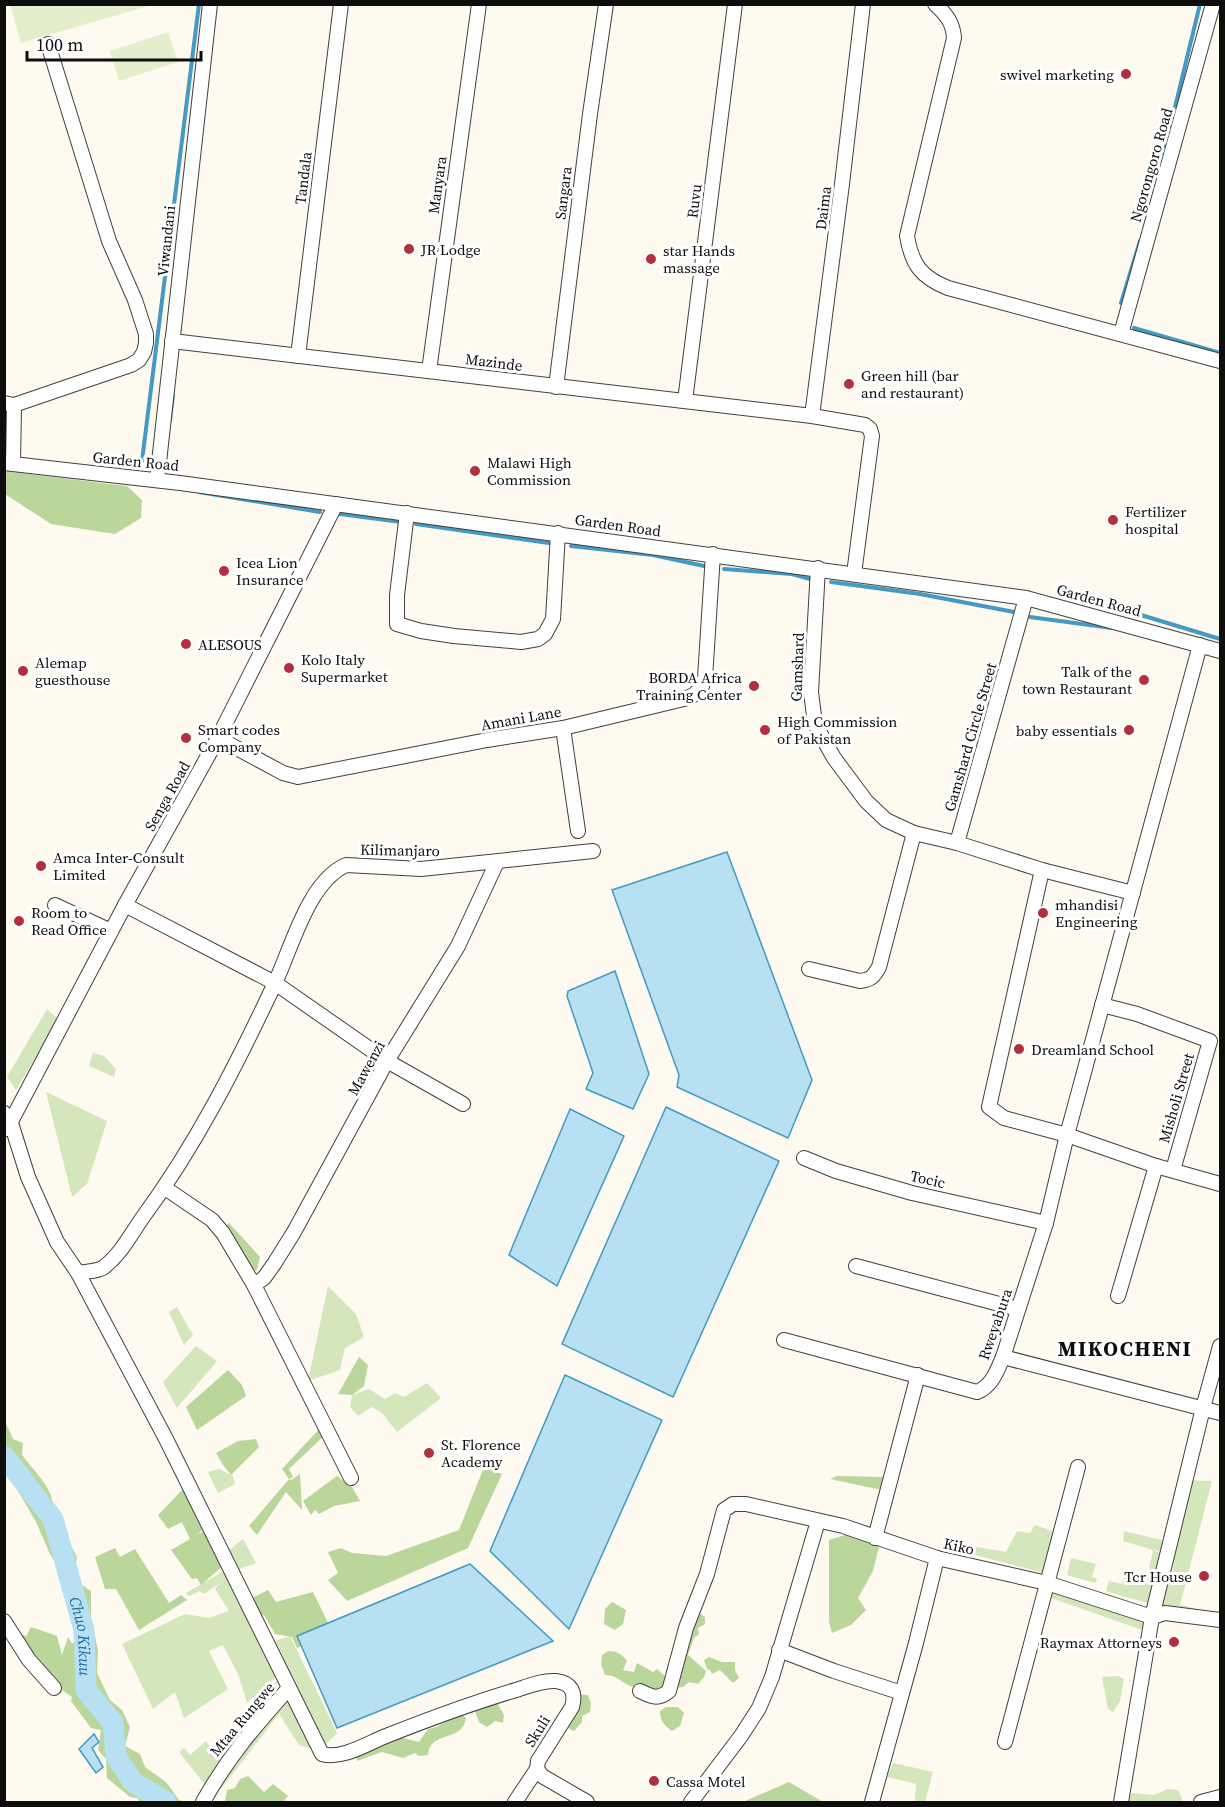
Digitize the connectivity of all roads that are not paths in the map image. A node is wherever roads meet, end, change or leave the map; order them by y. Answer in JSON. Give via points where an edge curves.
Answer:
{"nodes":[{"id":1,"x":210,"y":4,"type":"edge"},
{"id":2,"x":341,"y":4,"type":"edge"},
{"id":3,"x":479,"y":4,"type":"edge"},
{"id":4,"x":606,"y":4,"type":"edge"},
{"id":5,"x":735,"y":4,"type":"edge"},
{"id":6,"x":863,"y":4,"type":"edge"},
{"id":7,"x":935,"y":4,"type":"edge"},
{"id":8,"x":1213,"y":4,"type":"edge"},
{"id":9,"x":48,"y":44,"type":"dead end"},
{"id":10,"x":1121,"y":334,"type":"junction"},
{"id":11,"x":172,"y":341,"type":"junction"},
{"id":12,"x":298,"y":356,"type":"junction"},
{"id":13,"x":1221,"y":361,"type":"edge"},
{"id":14,"x":429,"y":371,"type":"junction"},
{"id":15,"x":556,"y":387,"type":"junction"},
{"id":16,"x":685,"y":401,"type":"junction"},
{"id":17,"x":9,"y":404,"type":"edge"},
{"id":18,"x":812,"y":416,"type":"junction"},
{"id":19,"x":9,"y":464,"type":"edge"},
{"id":20,"x":157,"y":480,"type":"junction"},
{"id":21,"x":336,"y":504,"type":"junction"},
{"id":22,"x":407,"y":513,"type":"junction"},
{"id":23,"x":558,"y":533,"type":"junction"},
{"id":24,"x":713,"y":554,"type":"junction"},
{"id":25,"x":818,"y":568,"type":"junction"},
{"id":26,"x":854,"y":574,"type":"junction"},
{"id":27,"x":1026,"y":598,"type":"junction"},
{"id":28,"x":1200,"y":645,"type":"junction"},
{"id":29,"x":1221,"y":651,"type":"edge"},
{"id":30,"x":563,"y":728,"type":"junction"},
{"id":31,"x":218,"y":738,"type":"junction"},
{"id":32,"x":578,"y":831,"type":"dead end"},
{"id":33,"x":914,"y":833,"type":"junction"},
{"id":34,"x":957,"y":843,"type":"junction"},
{"id":35,"x":593,"y":851,"type":"dead end"},
{"id":36,"x":497,"y":862,"type":"junction"},
{"id":37,"x":1042,"y":870,"type":"junction"},
{"id":38,"x":1133,"y":893,"type":"junction"},
{"id":39,"x":55,"y":905,"type":"dead end"},
{"id":40,"x":125,"y":905,"type":"junction"},
{"id":41,"x":111,"y":931,"type":"junction"},
{"id":42,"x":809,"y":969,"type":"dead end"},
{"id":43,"x":275,"y":983,"type":"junction"},
{"id":44,"x":1102,"y":1005,"type":"junction"},
{"id":45,"x":387,"y":1061,"type":"junction"},
{"id":46,"x":463,"y":1104,"type":"dead end"},
{"id":47,"x":7,"y":1123,"type":"edge"},
{"id":48,"x":1067,"y":1135,"type":"junction"},
{"id":49,"x":804,"y":1158,"type":"dead end"},
{"id":50,"x":1156,"y":1166,"type":"junction"},
{"id":51,"x":1173,"y":1170,"type":"junction"},
{"id":52,"x":1221,"y":1184,"type":"edge"},
{"id":53,"x":165,"y":1188,"type":"junction"},
{"id":54,"x":1046,"y":1223,"type":"junction"},
{"id":55,"x":856,"y":1266,"type":"dead end"},
{"id":56,"x":78,"y":1273,"type":"junction"},
{"id":57,"x":254,"y":1285,"type":"junction"},
{"id":58,"x":1118,"y":1296,"type":"dead end"},
{"id":59,"x":1018,"y":1309,"type":"junction"},
{"id":60,"x":784,"y":1340,"type":"dead end"},
{"id":61,"x":1221,"y":1346,"type":"edge"},
{"id":62,"x":1004,"y":1357,"type":"junction"},
{"id":63,"x":918,"y":1375,"type":"junction"},
{"id":64,"x":1203,"y":1408,"type":"junction"},
{"id":65,"x":1221,"y":1413,"type":"edge"},
{"id":66,"x":1078,"y":1467,"type":"dead end"},
{"id":67,"x":351,"y":1479,"type":"dead end"},
{"id":68,"x":818,"y":1521,"type":"junction"},
{"id":69,"x":875,"y":1538,"type":"junction"},
{"id":70,"x":937,"y":1558,"type":"junction"},
{"id":71,"x":1047,"y":1584,"type":"junction"},
{"id":72,"x":1152,"y":1617,"type":"junction"},
{"id":73,"x":1221,"y":1620,"type":"edge"},
{"id":74,"x":4,"y":1621,"type":"edge"},
{"id":75,"x":779,"y":1650,"type":"junction"},
{"id":76,"x":54,"y":1688,"type":"dead end"},
{"id":77,"x":289,"y":1688,"type":"junction"},
{"id":78,"x":640,"y":1691,"type":"dead end"},
{"id":79,"x":902,"y":1693,"type":"junction"},
{"id":80,"x":1005,"y":1742,"type":"dead end"},
{"id":81,"x":537,"y":1769,"type":"junction"},
{"id":82,"x":1221,"y":1797,"type":"edge"},
{"id":83,"x":203,"y":1803,"type":"edge"},
{"id":84,"x":515,"y":1803,"type":"edge"},
{"id":85,"x":587,"y":1803,"type":"edge"},
{"id":86,"x":691,"y":1803,"type":"edge"},
{"id":87,"x":872,"y":1803,"type":"edge"},
{"id":88,"x":1121,"y":1803,"type":"edge"},
{"id":89,"x":1201,"y":1803,"type":"edge"}],
"edges":[{"from":1,"to":11,"type":"street","name":"Viwandani"},
{"from":2,"to":12,"type":"street","name":"Tandala"},
{"from":3,"to":14,"type":"street","name":"Manyara"},
{"from":4,"to":15,"type":"street","name":"Sangara"},
{"from":5,"to":16,"type":"street","name":"Ruvu"},
{"from":6,"to":18,"type":"street","name":"Daima"},
{"from":7,"to":10,"type":"street","via":[[950,20],[954,38],[907,236],[910,254],[932,281],[948,288]]},
{"from":8,"to":10,"type":"street","name":"Ngorongoro Road"},
{"from":9,"to":17,"type":"street","via":[[109,241],[135,300],[146,343],[139,360],[131,365]]},
{"from":10,"to":13,"type":"street"},
{"from":11,"to":12,"type":"street","name":"Mazinde"},
{"from":11,"to":20,"type":"street","name":"Viwandani"},
{"from":12,"to":14,"type":"street","name":"Mazinde"},
{"from":14,"to":15,"type":"street","name":"Mazinde"},
{"from":15,"to":16,"type":"street","name":"Mazinde"},
{"from":16,"to":18,"type":"street","name":"Mazinde"},
{"from":17,"to":19,"type":"street"},
{"from":18,"to":26,"type":"street","name":"Mazinde","via":[[865,425],[872,433]]},
{"from":19,"to":20,"type":"street","name":"Garden Road"},
{"from":20,"to":21,"type":"street","name":"Garden Road"},
{"from":21,"to":22,"type":"street","name":"Garden Road"},
{"from":21,"to":31,"type":"street","name":"Senga Road"},
{"from":22,"to":23,"type":"street","name":"Garden Road"},
{"from":22,"to":23,"type":"street","via":[[397,595],[398,624],[454,636],[530,642],[545,634],[553,619]]},
{"from":23,"to":24,"type":"street","name":"Garden Road"},
{"from":24,"to":25,"type":"street","name":"Garden Road"},
{"from":24,"to":30,"type":"street","name":"Amani Lane","via":[[705,678],[697,693],[675,702]]},
{"from":25,"to":26,"type":"street","name":"Garden Road"},
{"from":25,"to":33,"type":"street","name":"Gamshard","via":[[811,692],[814,724],[866,801],[886,820]]},
{"from":26,"to":27,"type":"street","name":"Garden Road"},
{"from":27,"to":28,"type":"street","name":"Garden Road"},
{"from":27,"to":34,"type":"street","name":"Gamshard Circle Street"},
{"from":28,"to":29,"type":"street","name":"Garden Road"},
{"from":28,"to":38,"type":"street","name":"Rweyabura"},
{"from":30,"to":31,"type":"street","name":"Amani Lane","via":[[298,777],[282,774]]},
{"from":30,"to":32,"type":"street"},
{"from":31,"to":40,"type":"street","name":"Senga Road"},
{"from":33,"to":34,"type":"street"},
{"from":33,"to":42,"type":"street","via":[[885,947],[873,977],[860,981]]},
{"from":34,"to":37,"type":"street"},
{"from":35,"to":36,"type":"street","name":"Kilimanjaro"},
{"from":36,"to":43,"type":"street","name":"Kilimanjaro","via":[[422,869],[346,865],[335,870],[312,898]]},
{"from":36,"to":45,"type":"street","name":"Mawenzi","via":[[458,946]]},
{"from":37,"to":38,"type":"street"},
{"from":37,"to":48,"type":"street","via":[[989,1107],[1004,1118]]},
{"from":38,"to":44,"type":"street","name":"Rweyabura"},
{"from":39,"to":41,"type":"street"},
{"from":40,"to":41,"type":"street","name":"Senga Road"},
{"from":40,"to":43,"type":"street"},
{"from":41,"to":47,"type":"street","name":"Senga Road"},
{"from":43,"to":45,"type":"street"},
{"from":43,"to":53,"type":"street","name":"Kilimanjaro","via":[[220,1092]]},
{"from":44,"to":48,"type":"street","name":"Rweyabura"},
{"from":44,"to":51,"type":"street","name":"Misholi Street","via":[[1210,1041]]},
{"from":45,"to":46,"type":"street"},
{"from":45,"to":57,"type":"street","name":"Mawenzi","via":[[283,1251],[264,1278]]},
{"from":47,"to":56,"type":"street","via":[[52,1232]]},
{"from":48,"to":50,"type":"street"},
{"from":48,"to":54,"type":"street","name":"Rweyabura"},
{"from":49,"to":54,"type":"street","name":"Tocic","via":[[912,1192]]},
{"from":50,"to":51,"type":"street"},
{"from":50,"to":58,"type":"street"},
{"from":51,"to":52,"type":"street"},
{"from":53,"to":56,"type":"street","name":"Kilimanjaro","via":[[102,1269]]},
{"from":53,"to":57,"type":"street","via":[[212,1220]]},
{"from":54,"to":59,"type":"street","name":"Rweyabura"},
{"from":55,"to":59,"type":"street"},
{"from":56,"to":77,"type":"street","via":[[166,1439]]},
{"from":57,"to":67,"type":"street"},
{"from":59,"to":62,"type":"street","name":"Rweyabura"},
{"from":60,"to":63,"type":"street","name":"Rweyabura"},
{"from":61,"to":64,"type":"street"},
{"from":62,"to":63,"type":"street","name":"Rweyabura","via":[[986,1389],[977,1392]]},
{"from":62,"to":64,"type":"street"},
{"from":63,"to":69,"type":"street"},
{"from":64,"to":65,"type":"street"},
{"from":64,"to":72,"type":"street"},
{"from":66,"to":71,"type":"street"},
{"from":68,"to":69,"type":"street","name":"Kiko"},
{"from":68,"to":75,"type":"street"},
{"from":68,"to":78,"type":"street","name":"Kiko","via":[[759,1506],[733,1504],[724,1510],[669,1691],[654,1698]]},
{"from":69,"to":70,"type":"street","name":"Kiko"},
{"from":70,"to":71,"type":"street","name":"Kiko"},
{"from":70,"to":79,"type":"street"},
{"from":71,"to":72,"type":"street","name":"Kiko"},
{"from":71,"to":80,"type":"street"},
{"from":72,"to":73,"type":"street","name":"Kiko","via":[[1165,1613]]},
{"from":72,"to":88,"type":"street"},
{"from":74,"to":76,"type":"street","via":[[29,1660]]},
{"from":75,"to":79,"type":"street"},
{"from":75,"to":86,"type":"street","via":[[759,1708]]},
{"from":77,"to":81,"type":"street","name":"Skuli","via":[[315,1744],[322,1754],[329,1756],[532,1685],[555,1681],[566,1684],[574,1696],[572,1707],[538,1761]]},
{"from":77,"to":83,"type":"street","name":"Mtaa Rungwe","via":[[241,1742]]},
{"from":79,"to":87,"type":"street"},
{"from":81,"to":84,"type":"street"},
{"from":81,"to":85,"type":"street","name":"Skuli"},
{"from":82,"to":89,"type":"street"}]}
